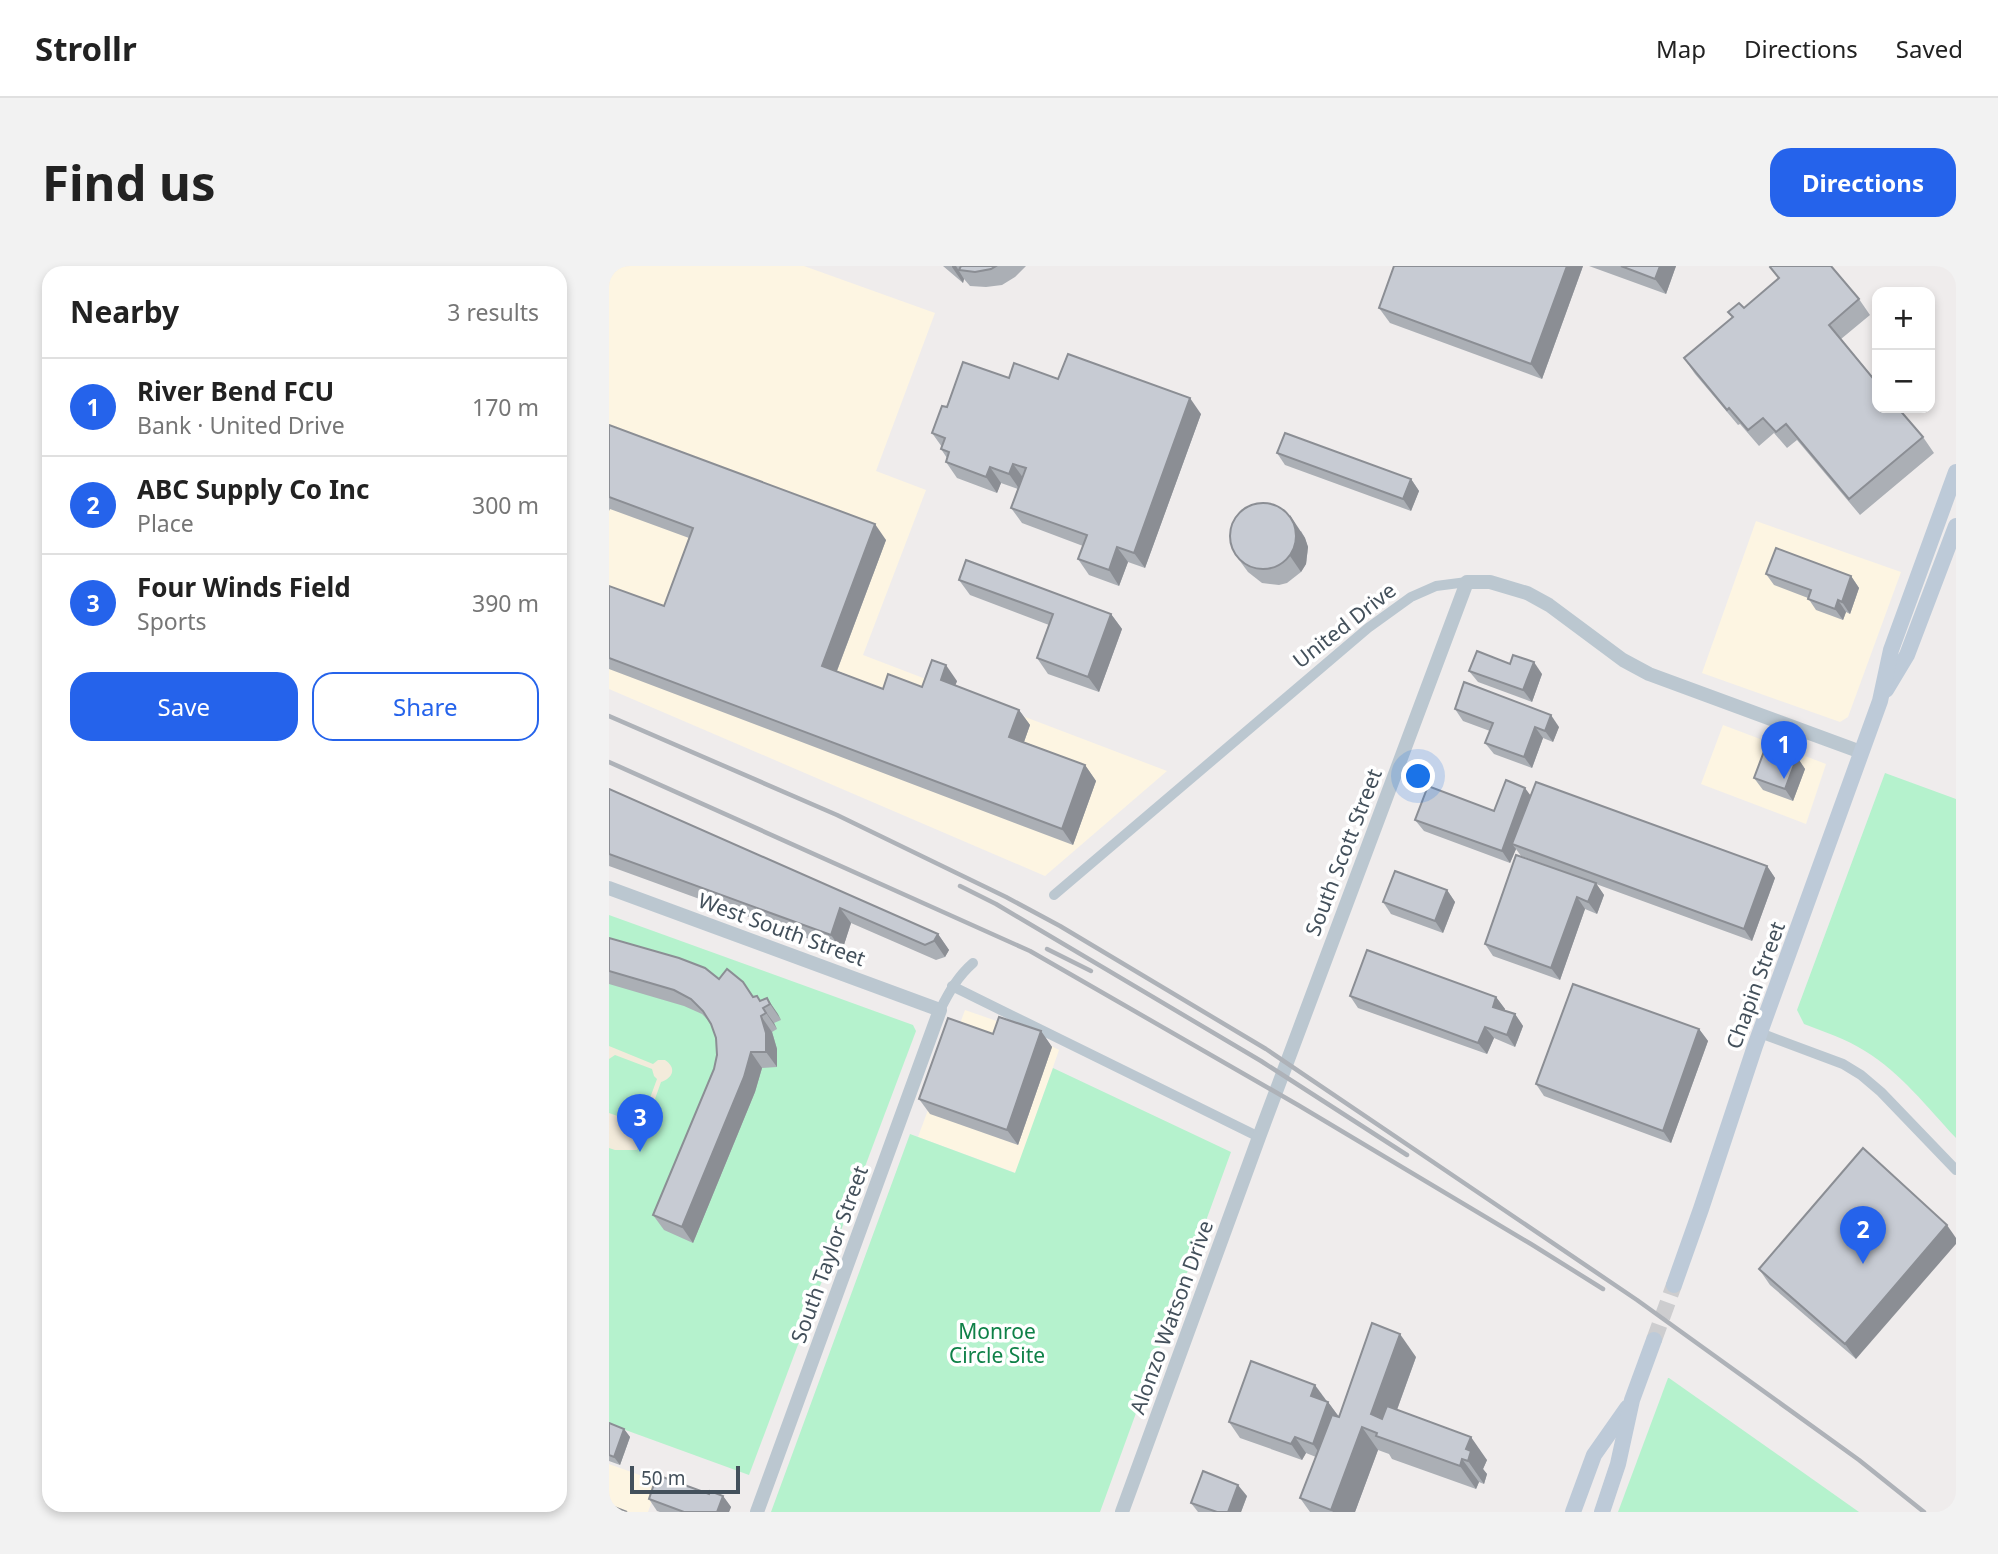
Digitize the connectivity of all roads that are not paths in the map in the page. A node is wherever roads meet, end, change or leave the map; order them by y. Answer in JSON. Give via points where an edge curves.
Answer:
{"nodes":[{"id":1,"x":1956,"y":472,"type":"edge"},
{"id":2,"x":1956,"y":526,"type":"edge"},
{"id":3,"x":1467,"y":582,"type":"junction"},
{"id":4,"x":1880,"y":701,"type":"junction"},
{"id":5,"x":1861,"y":752,"type":"junction"},
{"id":6,"x":609,"y":888,"type":"edge"},
{"id":7,"x":1054,"y":895,"type":"dead end"},
{"id":8,"x":973,"y":963,"type":"dead end"},
{"id":9,"x":952,"y":986,"type":"junction"},
{"id":10,"x":940,"y":1010,"type":"junction"},
{"id":11,"x":1761,"y":1032,"type":"junction"},
{"id":12,"x":1259,"y":1137,"type":"junction"},
{"id":13,"x":1956,"y":1170,"type":"edge"},
{"id":14,"x":1674,"y":1285,"type":"tunnel mouth"},
{"id":15,"x":1654,"y":1340,"type":"tunnel mouth"},
{"id":16,"x":1632,"y":1400,"type":"junction"},
{"id":17,"x":757,"y":1512,"type":"edge"},
{"id":18,"x":1122,"y":1512,"type":"edge"},
{"id":19,"x":1573,"y":1512,"type":"edge"},
{"id":20,"x":1602,"y":1512,"type":"edge"}],
"edges":[{"from":1,"to":4,"type":"main road","name":"Chapin Street","via":[[1891,650]]},
{"from":2,"to":4,"type":"main road","name":"Chapin Street","via":[[1907,655]]},
{"from":3,"to":5,"type":"street","name":"United Drive","via":[[1490,582],[1527,593],[1649,674]]},
{"from":3,"to":7,"type":"street","name":"United Drive","via":[[1436,586],[1412,597],[1369,628]]},
{"from":3,"to":12,"type":"street","name":"South Scott Street"},
{"from":4,"to":5,"type":"main road","name":"Chapin Street"},
{"from":5,"to":11,"type":"main road","name":"Chapin Street"},
{"from":6,"to":10,"type":"street","name":"West South Street"},
{"from":8,"to":9,"type":"street"},
{"from":9,"to":10,"type":"street"},
{"from":9,"to":12,"type":"street"},
{"from":10,"to":17,"type":"street","name":"South Taylor Street"},
{"from":11,"to":13,"type":"street","via":[[1861,1075]]},
{"from":11,"to":14,"type":"main road","name":"Chapin Street"},
{"from":12,"to":18,"type":"street","name":"Alonzo Watson Drive"},
{"from":15,"to":16,"type":"main road"},
{"from":16,"to":19,"type":"main road","via":[[1594,1455]]},
{"from":16,"to":20,"type":"main road"}]}
